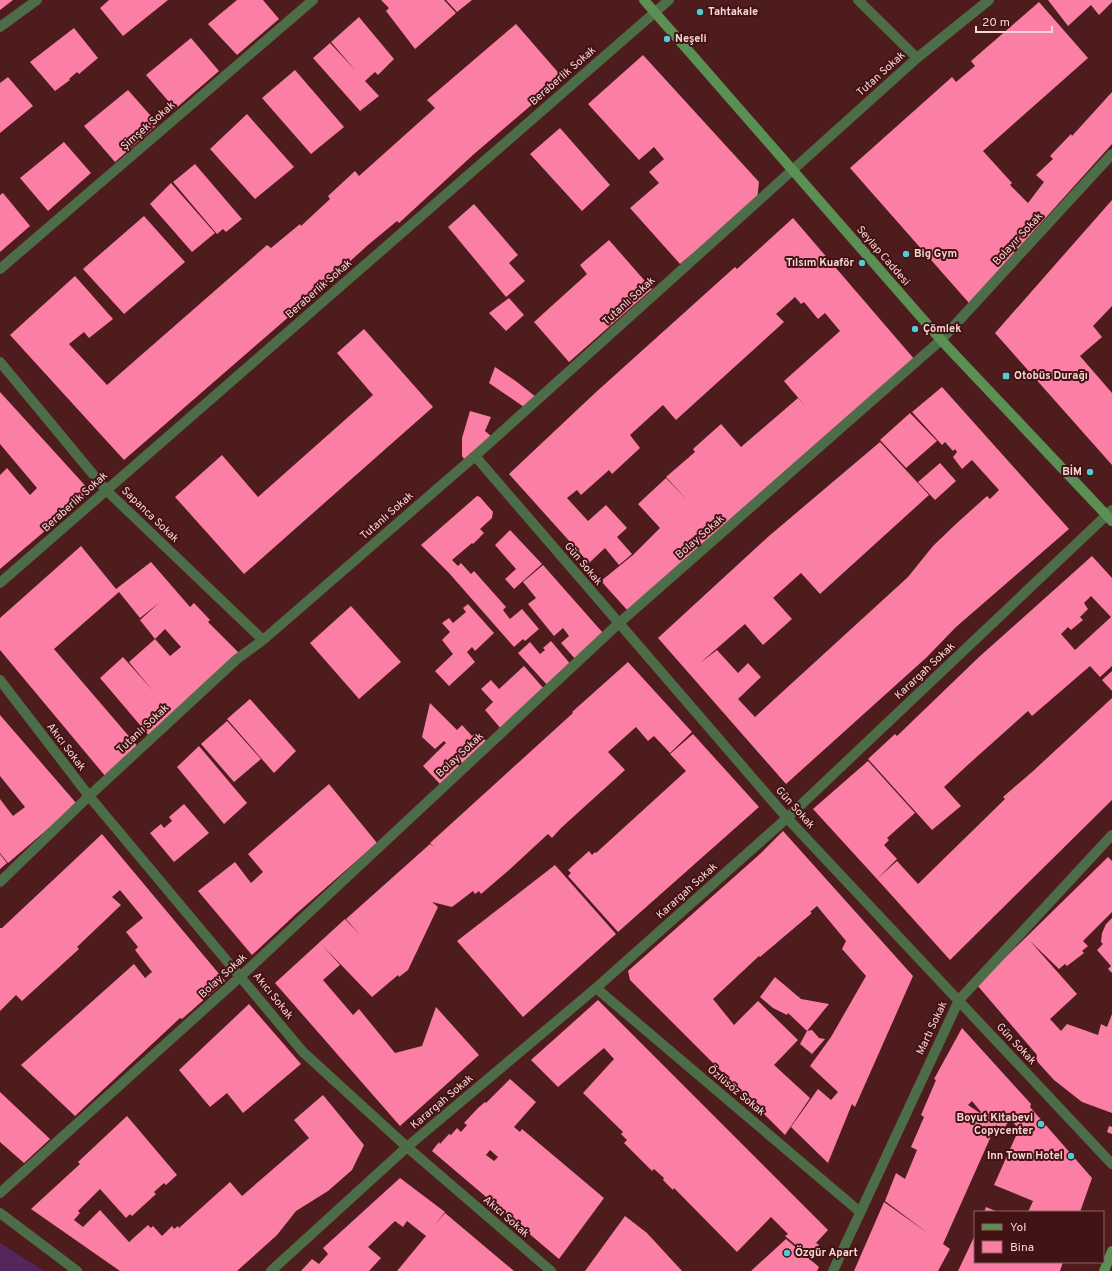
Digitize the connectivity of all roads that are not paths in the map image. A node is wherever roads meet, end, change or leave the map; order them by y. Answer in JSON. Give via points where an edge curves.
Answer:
{"nodes":[{"id":1,"x":36,"y":0,"type":"edge"},
{"id":2,"x":312,"y":0,"type":"edge"},
{"id":3,"x":644,"y":0,"type":"edge"},
{"id":4,"x":669,"y":0,"type":"edge"},
{"id":5,"x":858,"y":0,"type":"edge"},
{"id":6,"x":989,"y":0,"type":"edge"},
{"id":7,"x":654,"y":13,"type":"junction"},
{"id":8,"x":0,"y":27,"type":"edge"},
{"id":9,"x":916,"y":58,"type":"junction"},
{"id":10,"x":1112,"y":154,"type":"edge"},
{"id":11,"x":793,"y":170,"type":"junction"},
{"id":12,"x":0,"y":269,"type":"edge"},
{"id":13,"x":941,"y":340,"type":"junction"},
{"id":14,"x":0,"y":362,"type":"edge"},
{"id":15,"x":475,"y":456,"type":"junction"},
{"id":16,"x":106,"y":490,"type":"junction"},
{"id":17,"x":1110,"y":515,"type":"edge"},
{"id":18,"x":0,"y":583,"type":"edge"},
{"id":19,"x":618,"y":624,"type":"junction"},
{"id":20,"x":263,"y":640,"type":"junction"},
{"id":21,"x":0,"y":680,"type":"edge"},
{"id":22,"x":89,"y":796,"type":"junction"},
{"id":23,"x":787,"y":818,"type":"junction"},
{"id":24,"x":1112,"y":835,"type":"edge"},
{"id":25,"x":0,"y":882,"type":"edge"},
{"id":26,"x":241,"y":976,"type":"junction"},
{"id":27,"x":596,"y":988,"type":"junction"},
{"id":28,"x":959,"y":1000,"type":"junction"},
{"id":29,"x":407,"y":1147,"type":"junction"},
{"id":30,"x":1112,"y":1164,"type":"edge"},
{"id":31,"x":0,"y":1193,"type":"edge"},
{"id":32,"x":860,"y":1212,"type":"junction"},
{"id":33,"x":0,"y":1213,"type":"edge"},
{"id":34,"x":1112,"y":1251,"type":"edge"},
{"id":35,"x":77,"y":1271,"type":"edge"},
{"id":36,"x":271,"y":1271,"type":"edge"},
{"id":37,"x":551,"y":1271,"type":"edge"},
{"id":38,"x":833,"y":1271,"type":"edge"},
{"id":39,"x":1104,"y":1271,"type":"edge"}],
"edges":[{"from":1,"to":8,"type":"street"},
{"from":2,"to":12,"type":"street","name":"Şimşek Sokak"},
{"from":3,"to":7,"type":"main road","name":"Seylap Caddesi"},
{"from":4,"to":7,"type":"street","name":"Beraberlik Sokak"},
{"from":5,"to":9,"type":"street"},
{"from":6,"to":9,"type":"street","name":"Tutan Sokak"},
{"from":7,"to":11,"type":"main road","name":"Seylap Caddesi"},
{"from":7,"to":16,"type":"street","name":"Beraberlik Sokak"},
{"from":9,"to":11,"type":"street","name":"Tutan Sokak"},
{"from":10,"to":13,"type":"street","name":"Bolayır Sokak"},
{"from":11,"to":13,"type":"main road","name":"Seylap Caddesi"},
{"from":11,"to":15,"type":"street","name":"Tutanlı Sokak"},
{"from":13,"to":17,"type":"main road","name":"Seylap Caddesi"},
{"from":13,"to":19,"type":"street","name":"Bolay Sokak"},
{"from":14,"to":16,"type":"street","name":"Sapanca Sokak"},
{"from":15,"to":19,"type":"street","name":"Gün Sokak"},
{"from":15,"to":20,"type":"street","name":"Tutanlı Sokak"},
{"from":16,"to":18,"type":"street","name":"Beraberlik Sokak"},
{"from":16,"to":20,"type":"street","name":"Sapanca Sokak"},
{"from":17,"to":23,"type":"street","name":"Karargah Sokak"},
{"from":19,"to":23,"type":"street","name":"Gün Sokak"},
{"from":19,"to":26,"type":"street","name":"Bolay Sokak"},
{"from":20,"to":22,"type":"street","name":"Tutanlı Sokak","via":[[237,659]]},
{"from":21,"to":22,"type":"street","name":"Akıcı Sokak"},
{"from":22,"to":25,"type":"street","name":"Tutanlı Sokak"},
{"from":22,"to":26,"type":"street","name":"Akıcı Sokak"},
{"from":23,"to":27,"type":"street","name":"Karargah Sokak"},
{"from":23,"to":28,"type":"street","name":"Gün Sokak"},
{"from":24,"to":28,"type":"street","name":"Martı Sokak"},
{"from":26,"to":29,"type":"street","name":"Akıcı Sokak","via":[[303,1052]]},
{"from":26,"to":31,"type":"street","name":"Bolay Sokak"},
{"from":27,"to":29,"type":"street","name":"Karargah Sokak"},
{"from":27,"to":32,"type":"street","name":"Özlüsöz Sokak"},
{"from":28,"to":30,"type":"street","name":"Gün Sokak"},
{"from":28,"to":32,"type":"street","name":"Martı Sokak"},
{"from":29,"to":36,"type":"street","name":"Karargah Sokak"},
{"from":29,"to":37,"type":"street","name":"Akıcı Sokak"},
{"from":32,"to":38,"type":"street","name":"Martı Sokak"},
{"from":33,"to":35,"type":"street"},
{"from":34,"to":39,"type":"main road"}]}
